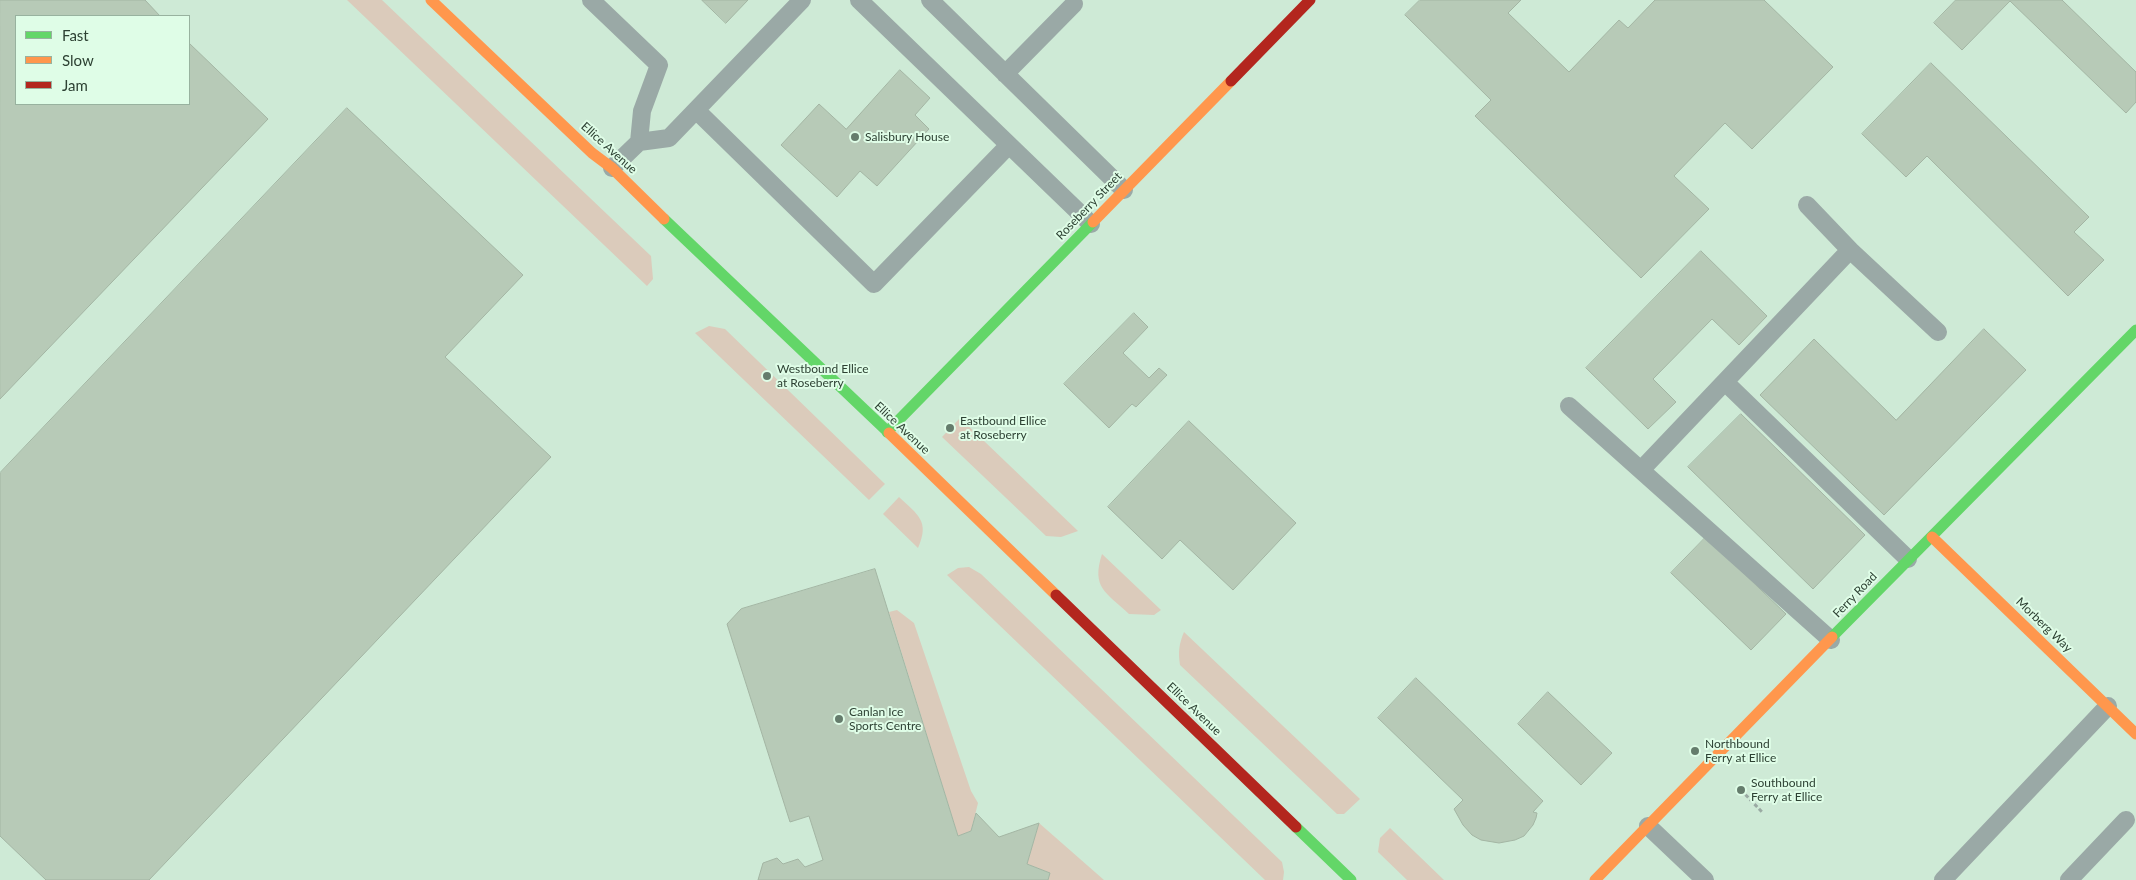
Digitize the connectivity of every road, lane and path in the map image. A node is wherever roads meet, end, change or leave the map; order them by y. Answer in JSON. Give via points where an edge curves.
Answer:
{"nodes":[{"id":1,"x":431,"y":0,"type":"edge"},
{"id":2,"x":591,"y":0,"type":"edge"},
{"id":3,"x":802,"y":0,"type":"edge"},
{"id":4,"x":859,"y":0,"type":"edge"},
{"id":5,"x":930,"y":0,"type":"edge"},
{"id":6,"x":1310,"y":0,"type":"edge"},
{"id":7,"x":1074,"y":4,"type":"dead end"},
{"id":8,"x":1005,"y":74,"type":"junction"},
{"id":9,"x":696,"y":110,"type":"junction"},
{"id":10,"x":638,"y":142,"type":"junction"},
{"id":11,"x":1010,"y":145,"type":"junction"},
{"id":12,"x":612,"y":168,"type":"junction"},
{"id":13,"x":1124,"y":190,"type":"junction"},
{"id":14,"x":1806,"y":206,"type":"dead end"},
{"id":15,"x":1091,"y":224,"type":"junction"},
{"id":16,"x":1850,"y":250,"type":"junction"},
{"id":17,"x":2136,"y":330,"type":"edge"},
{"id":18,"x":1938,"y":332,"type":"dead end"},
{"id":19,"x":1726,"y":382,"type":"junction"},
{"id":20,"x":1569,"y":406,"type":"dead end"},
{"id":21,"x":887,"y":432,"type":"junction"},
{"id":22,"x":1641,"y":470,"type":"junction"},
{"id":23,"x":1932,"y":537,"type":"junction"},
{"id":24,"x":1908,"y":559,"type":"junction"},
{"id":25,"x":1831,"y":640,"type":"junction"},
{"id":26,"x":2108,"y":706,"type":"junction"},
{"id":27,"x":2136,"y":734,"type":"edge"},
{"id":28,"x":1741,"y":790,"type":"dead end"},
{"id":29,"x":1763,"y":813,"type":"dead end"},
{"id":30,"x":2126,"y":820,"type":"dead end"},
{"id":31,"x":1648,"y":826,"type":"junction"},
{"id":32,"x":1600,"y":879,"type":"edge"},
{"id":33,"x":1351,"y":880,"type":"edge"},
{"id":34,"x":1705,"y":880,"type":"edge"},
{"id":35,"x":1943,"y":880,"type":"edge"},
{"id":36,"x":2069,"y":880,"type":"edge"}],
"edges":[{"from":1,"to":12,"type":"main road","name":"Ellice Avenue","via":[[592,153]]},
{"from":2,"to":10,"type":"lane","via":[[659,65],[642,111]]},
{"from":3,"to":9,"type":"lane"},
{"from":4,"to":11,"type":"lane"},
{"from":5,"to":8,"type":"lane"},
{"from":6,"to":13,"type":"main road","name":"Roseberry Street"},
{"from":7,"to":8,"type":"lane"},
{"from":8,"to":13,"type":"lane"},
{"from":9,"to":10,"type":"lane","via":[[669,138]]},
{"from":9,"to":11,"type":"lane","via":[[874,284]]},
{"from":10,"to":12,"type":"lane"},
{"from":11,"to":15,"type":"lane"},
{"from":12,"to":21,"type":"main road","name":"Ellice Avenue"},
{"from":13,"to":15,"type":"main road","name":"Roseberry Street"},
{"from":14,"to":16,"type":"lane"},
{"from":15,"to":21,"type":"main road","name":"Roseberry Street"},
{"from":16,"to":18,"type":"lane"},
{"from":16,"to":19,"type":"lane"},
{"from":17,"to":23,"type":"main road","name":"Ferry Road"},
{"from":19,"to":22,"type":"lane"},
{"from":19,"to":24,"type":"lane"},
{"from":20,"to":22,"type":"lane"},
{"from":21,"to":33,"type":"main road","name":"Ellice Avenue"},
{"from":22,"to":25,"type":"lane"},
{"from":23,"to":24,"type":"main road","name":"Ferry Road"},
{"from":23,"to":26,"type":"main road","name":"Morberg Way"},
{"from":24,"to":25,"type":"main road","name":"Ferry Road"},
{"from":25,"to":31,"type":"main road","name":"Ferry Road"},
{"from":26,"to":27,"type":"main road","name":"Morberg Way"},
{"from":26,"to":35,"type":"lane"},
{"from":28,"to":29,"type":"path"},
{"from":30,"to":36,"type":"lane"},
{"from":31,"to":32,"type":"main road","name":"Ferry Road"},
{"from":31,"to":34,"type":"lane"}]}
